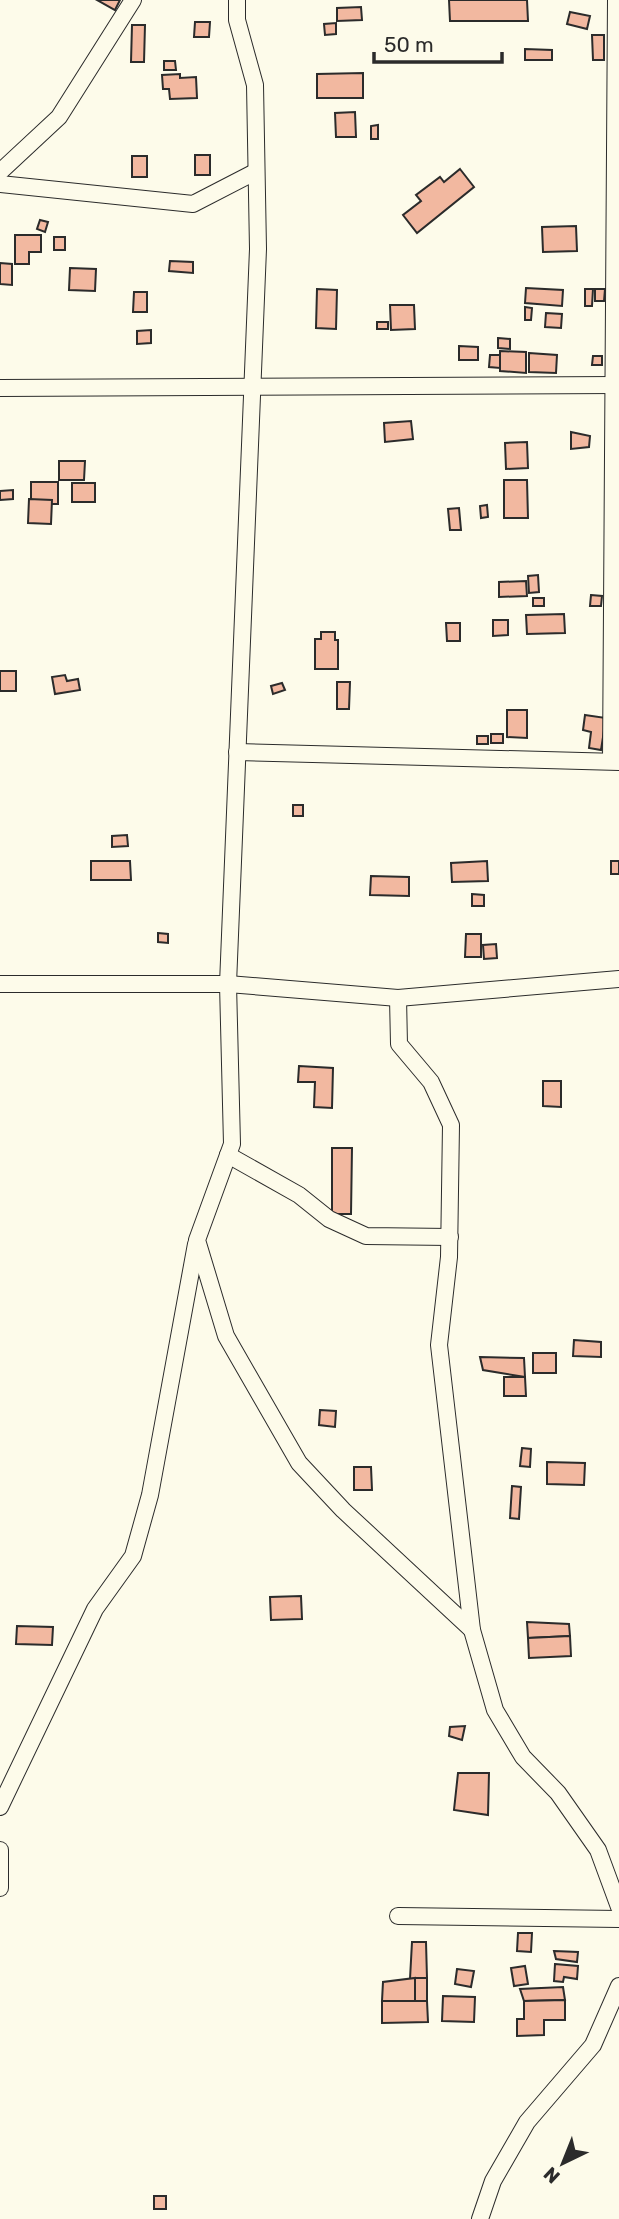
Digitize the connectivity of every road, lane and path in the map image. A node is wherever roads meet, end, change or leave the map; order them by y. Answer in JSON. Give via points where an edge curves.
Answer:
{"nodes":[{"id":1,"x":133,"y":0,"type":"edge"},
{"id":2,"x":237,"y":0,"type":"edge"},
{"id":3,"x":616,"y":0,"type":"edge"},
{"id":4,"x":0,"y":172,"type":"edge"},
{"id":5,"x":255,"y":172,"type":"junction"},
{"id":6,"x":0,"y":184,"type":"edge"},
{"id":7,"x":616,"y":385,"type":"edge"},
{"id":8,"x":0,"y":388,"type":"edge"},
{"id":9,"x":250,"y":388,"type":"junction"},
{"id":10,"x":237,"y":752,"type":"junction"},
{"id":11,"x":615,"y":762,"type":"edge"},
{"id":12,"x":619,"y":979,"type":"edge"},
{"id":13,"x":0,"y":984,"type":"edge"},
{"id":14,"x":228,"y":984,"type":"junction"},
{"id":15,"x":398,"y":998,"type":"junction"},
{"id":16,"x":228,"y":1155,"type":"junction"},
{"id":17,"x":450,"y":1237,"type":"junction"},
{"id":18,"x":197,"y":1240,"type":"junction"},
{"id":19,"x":472,"y":1630,"type":"junction"},
{"id":20,"x":0,"y":1807,"type":"edge"},
{"id":21,"x":0,"y":1850,"type":"edge"},
{"id":22,"x":0,"y":1888,"type":"edge"},
{"id":23,"x":619,"y":1907,"type":"edge"},
{"id":24,"x":398,"y":1916,"type":"dead end"},
{"id":25,"x":619,"y":1919,"type":"edge"},
{"id":26,"x":619,"y":1986,"type":"edge"},
{"id":27,"x":480,"y":2219,"type":"edge"}],
"edges":[{"from":1,"to":4,"type":"street","via":[[60,117]]},
{"from":2,"to":5,"type":"street","via":[[237,20],[255,85]]},
{"from":3,"to":7,"type":"street"},
{"from":5,"to":6,"type":"street","via":[[193,204]]},
{"from":5,"to":9,"type":"street","via":[[258,249]]},
{"from":7,"to":9,"type":"street"},
{"from":7,"to":11,"type":"street"},
{"from":8,"to":9,"type":"street"},
{"from":9,"to":10,"type":"street"},
{"from":10,"to":11,"type":"street"},
{"from":10,"to":14,"type":"street"},
{"from":12,"to":15,"type":"street"},
{"from":13,"to":14,"type":"street"},
{"from":14,"to":15,"type":"street"},
{"from":14,"to":16,"type":"street","via":[[232,1144]]},
{"from":15,"to":17,"type":"street","via":[[398,1044],[431,1082],[451,1125]]},
{"from":16,"to":17,"type":"street","via":[[299,1195],[329,1219],[366,1236]]},
{"from":16,"to":18,"type":"street"},
{"from":17,"to":19,"type":"street","via":[[439,1345]]},
{"from":18,"to":19,"type":"street","via":[[226,1336],[299,1463]]},
{"from":18,"to":20,"type":"street","via":[[150,1495],[133,1556],[94,1609]]},
{"from":19,"to":23,"type":"street","via":[[495,1710],[523,1757],[558,1793],[598,1850]]},
{"from":21,"to":22,"type":"street"},
{"from":24,"to":25,"type":"street"},
{"from":26,"to":27,"type":"street","via":[[593,2045],[527,2122],[493,2181]]}]}
